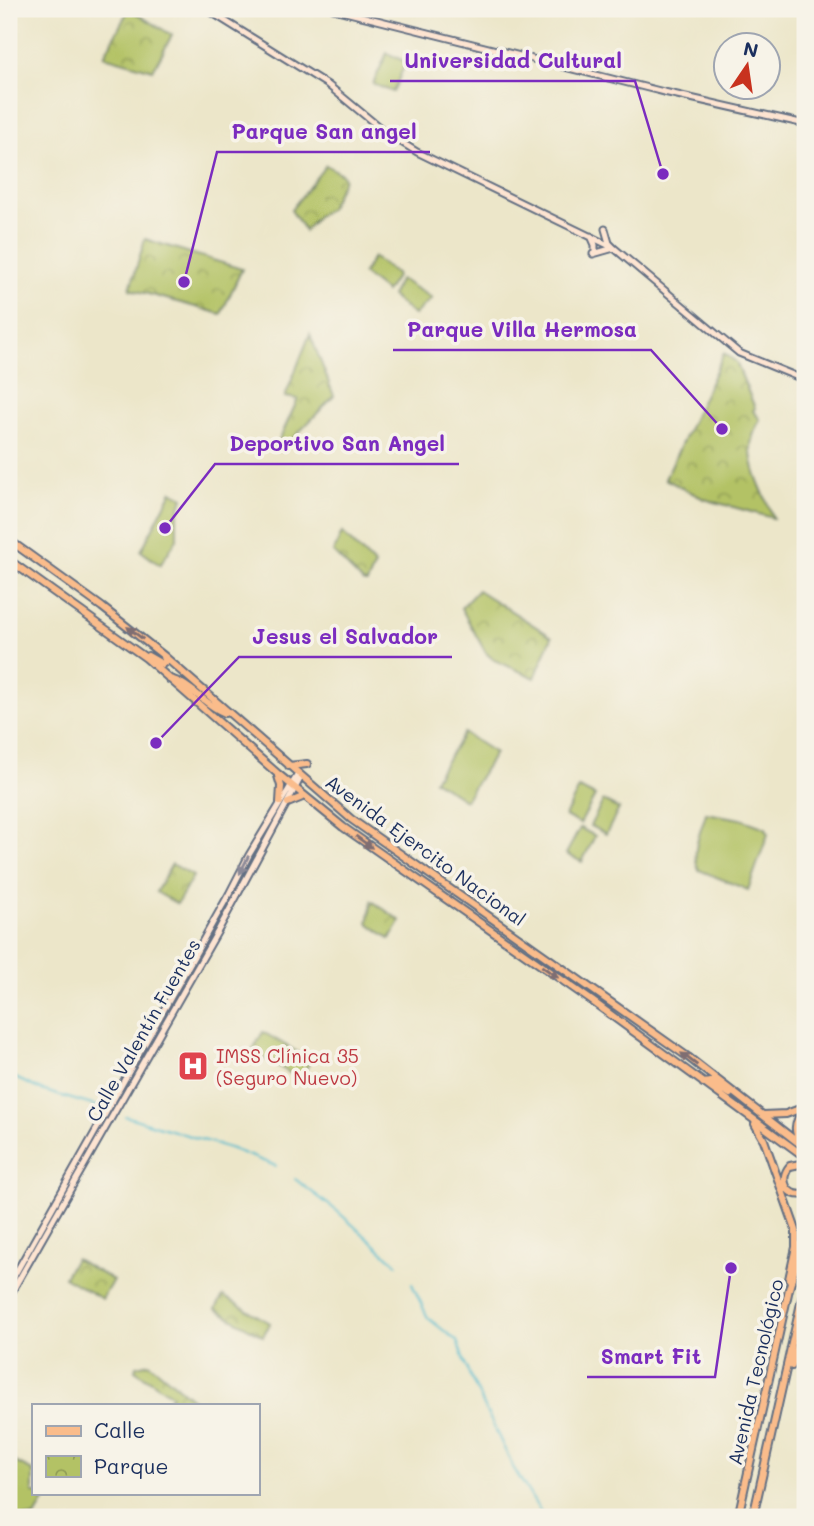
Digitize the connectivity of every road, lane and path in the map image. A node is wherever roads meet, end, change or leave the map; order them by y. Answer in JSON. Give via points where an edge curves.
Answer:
{"nodes":[{"id":1,"x":206,"y":9,"type":"edge"},
{"id":2,"x":333,"y":9,"type":"edge"},
{"id":3,"x":805,"y":124,"type":"edge"},
{"id":4,"x":606,"y":229,"type":"dead end"},
{"id":5,"x":591,"y":236,"type":"junction"},
{"id":6,"x":614,"y":248,"type":"junction"},
{"id":7,"x":805,"y":380,"type":"edge"},
{"id":8,"x":9,"y":540,"type":"edge"},
{"id":9,"x":9,"y":560,"type":"edge"},
{"id":10,"x":137,"y":652,"type":"junction"},
{"id":11,"x":164,"y":656,"type":"junction"},
{"id":12,"x":167,"y":678,"type":"junction"},
{"id":13,"x":230,"y":714,"type":"junction"},
{"id":14,"x":257,"y":738,"type":"junction"},
{"id":15,"x":247,"y":748,"type":"junction"},
{"id":16,"x":307,"y":764,"type":"dead end"},
{"id":17,"x":289,"y":766,"type":"junction"},
{"id":18,"x":278,"y":774,"type":"junction"},
{"id":19,"x":300,"y":775,"type":"junction"},
{"id":20,"x":293,"y":787,"type":"junction"},
{"id":21,"x":305,"y":796,"type":"junction"},
{"id":22,"x":279,"y":802,"type":"junction"},
{"id":23,"x":288,"y":803,"type":"junction"},
{"id":24,"x":325,"y":813,"type":"junction"},
{"id":25,"x":351,"y":819,"type":"junction"},
{"id":26,"x":257,"y":840,"type":"junction"},
{"id":27,"x":266,"y":844,"type":"junction"},
{"id":28,"x":166,"y":1006,"type":"junction"},
{"id":29,"x":158,"y":1011,"type":"dead end"},
{"id":30,"x":704,"y":1083,"type":"junction"},
{"id":31,"x":735,"y":1094,"type":"junction"},
{"id":32,"x":115,"y":1104,"type":"junction"},
{"id":33,"x":805,"y":1107,"type":"edge"},
{"id":34,"x":805,"y":1112,"type":"edge"},
{"id":35,"x":760,"y":1114,"type":"junction"},
{"id":36,"x":109,"y":1115,"type":"junction"},
{"id":37,"x":752,"y":1119,"type":"junction"},
{"id":38,"x":803,"y":1147,"type":"edge"},
{"id":39,"x":805,"y":1157,"type":"edge"},
{"id":40,"x":805,"y":1163,"type":"edge"},
{"id":41,"x":805,"y":1194,"type":"edge"},
{"id":42,"x":805,"y":1235,"type":"edge"},
{"id":43,"x":9,"y":1285,"type":"edge"},
{"id":44,"x":805,"y":1285,"type":"edge"},
{"id":45,"x":789,"y":1289,"type":"junction"},
{"id":46,"x":804,"y":1294,"type":"edge"},
{"id":47,"x":9,"y":1297,"type":"edge"},
{"id":48,"x":805,"y":1336,"type":"edge"},
{"id":49,"x":775,"y":1354,"type":"junction"},
{"id":50,"x":789,"y":1360,"type":"junction"},
{"id":51,"x":783,"y":1391,"type":"junction"},
{"id":52,"x":759,"y":1425,"type":"junction"},
{"id":53,"x":772,"y":1445,"type":"junction"},
{"id":54,"x":738,"y":1517,"type":"edge"},
{"id":55,"x":754,"y":1517,"type":"edge"}],
"edges":[{"from":1,"to":5,"type":"main road","via":[[328,85],[417,152]]},
{"from":2,"to":3,"type":"main road"},
{"from":4,"to":6,"type":"main road"},
{"from":5,"to":6,"type":"main road"},
{"from":5,"to":6,"type":"main road","via":[[594,253]]},
{"from":6,"to":7,"type":"main road","via":[[739,353]]},
{"from":11,"to":8,"type":"main road","name":"Avenida Ejercito Nacional","one_way":true},
{"from":9,"to":10,"type":"main road","name":"Avenida Ejercito Nacional"},
{"from":10,"to":11,"type":"main road","via":[[162,664]]},
{"from":10,"to":12,"type":"main road","name":"Avenida Ejercito Nacional"},
{"from":11,"to":13,"type":"main road","name":"Avenida Ejercito Nacional"},
{"from":12,"to":13,"type":"main road"},
{"from":12,"to":15,"type":"main road","name":"Avenida Ejercito Nacional"},
{"from":13,"to":14,"type":"main road","name":"Avenida Ejercito Nacional"},
{"from":14,"to":15,"type":"main road"},
{"from":14,"to":17,"type":"main road","name":"Avenida Ejercito Nacional"},
{"from":15,"to":18,"type":"main road","name":"Avenida Ejercito Nacional"},
{"from":16,"to":17,"type":"main road"},
{"from":17,"to":19,"type":"main road","name":"Avenida Ejercito Nacional"},
{"from":18,"to":20,"type":"main road","name":"Avenida Ejercito Nacional"},
{"from":18,"to":22,"type":"main road"},
{"from":19,"to":20,"type":"main road","name":"Calle Valentín Fuentes"},
{"from":19,"to":25,"type":"main road","name":"Avenida Ejercito Nacional"},
{"from":20,"to":21,"type":"main road","name":"Avenida Ejercito Nacional"},
{"from":20,"to":22,"type":"main road","name":"Calle Valentín Fuentes"},
{"from":20,"to":23,"type":"main road","name":"Calle Valentín Fuentes"},
{"from":21,"to":23,"type":"main road"},
{"from":21,"to":24,"type":"main road","name":"Avenida Ejercito Nacional"},
{"from":22,"to":26,"type":"main road","name":"Calle Valentín Fuentes"},
{"from":23,"to":27,"type":"main road","name":"Calle Valentín Fuentes"},
{"from":24,"to":25,"type":"main road","via":[[345,825]]},
{"from":24,"to":30,"type":"main road","name":"Avenida Ejercito Nacional","one_way":true},
{"from":31,"to":25,"type":"main road","name":"Avenida Ejercito Nacional","one_way":true},
{"from":26,"to":27,"type":"main road"},
{"from":26,"to":28,"type":"main road","name":"Calle Valentín Fuentes","one_way":true},
{"from":27,"to":32,"type":"main road","name":"Calle Valentín Fuentes"},
{"from":28,"to":29,"type":"main road"},
{"from":28,"to":32,"type":"main road","name":"Calle Valentín Fuentes"},
{"from":30,"to":31,"type":"main road"},
{"from":30,"to":37,"type":"main road","name":"Avenida Ejercito Nacional"},
{"from":31,"to":35,"type":"main road","name":"Avenida Ejercito Nacional"},
{"from":32,"to":36,"type":"main road","name":"Calle Valentín Fuentes"},
{"from":33,"to":35,"type":"main road","via":[[779,1116]]},
{"from":34,"to":38,"type":"main road","via":[[795,1127]]},
{"from":35,"to":38,"type":"main road","name":"Avenida Ejercito Nacional"},
{"from":36,"to":43,"type":"main road","name":"Calle Valentín Fuentes"},
{"from":36,"to":47,"type":"main road","name":"Calle Valentín Fuentes"},
{"from":37,"to":39,"type":"main road","name":"Avenida Ejercito Nacional"},
{"from":37,"to":45,"type":"main road","via":[[796,1230]]},
{"from":40,"to":41,"type":"main road","via":[[790,1166],[784,1178],[791,1193]]},
{"from":42,"to":45,"type":"main road","name":"Avenida Tecnológico"},
{"from":44,"to":46,"type":"main road","name":"Avenida Tecnológico"},
{"from":45,"to":49,"type":"main road","name":"Avenida Tecnológico"},
{"from":46,"to":50,"type":"main road","name":"Avenida Tecnológico"},
{"from":48,"to":51,"type":"main road"},
{"from":49,"to":50,"type":"main road","via":[[782,1350]]},
{"from":49,"to":52,"type":"main road","name":"Avenida Tecnológico"},
{"from":50,"to":51,"type":"main road","name":"Avenida Tecnológico"},
{"from":51,"to":53,"type":"main road","name":"Avenida Tecnológico"},
{"from":52,"to":53,"type":"main road","via":[[763,1440]]},
{"from":52,"to":54,"type":"main road","name":"Avenida Tecnológico"},
{"from":53,"to":55,"type":"main road","name":"Avenida Tecnológico"}]}
